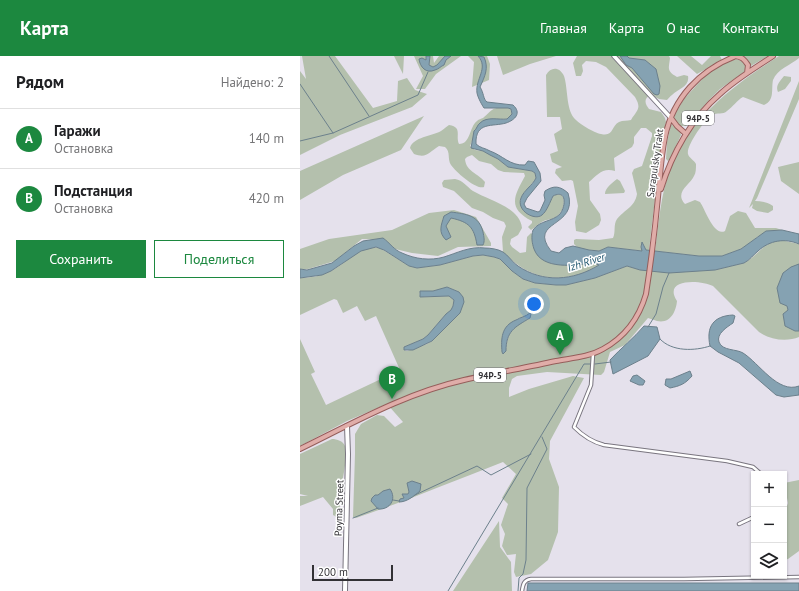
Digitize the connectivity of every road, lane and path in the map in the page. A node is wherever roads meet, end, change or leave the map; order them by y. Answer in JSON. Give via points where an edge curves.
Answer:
{"nodes":[{"id":1,"x":614,"y":56,"type":"edge"},
{"id":2,"x":735,"y":56,"type":"edge"},
{"id":3,"x":773,"y":56,"type":"edge"},
{"id":4,"x":747,"y":74,"type":"junction"},
{"id":5,"x":671,"y":118,"type":"junction"},
{"id":6,"x":686,"y":134,"type":"junction"},
{"id":7,"x":657,"y":207,"type":"junction"},
{"id":8,"x":593,"y":354,"type":"junction"},
{"id":9,"x":347,"y":426,"type":"junction"},
{"id":10,"x":300,"y":449,"type":"edge"},
{"id":11,"x":758,"y":471,"type":"edge"},
{"id":12,"x":751,"y":518,"type":"edge"},
{"id":13,"x":739,"y":524,"type":"dead end"},
{"id":14,"x":799,"y":577,"type":"edge"},
{"id":15,"x":345,"y":591,"type":"edge"},
{"id":16,"x":522,"y":591,"type":"edge"}],
"edges":[{"from":1,"to":5,"type":"street"},
{"from":2,"to":4,"type":"main road","via":[[740,56],[748,65]]},
{"from":2,"to":5,"type":"main road","name":"Sarapulsky Trakt","number":"94Р-5","via":[[699,78],[681,100]]},
{"from":3,"to":4,"type":"main road","name":"Sarapulsky Trakt","number":"94Р-5"},
{"from":4,"to":6,"type":"main road","name":"Sarapulsky Trakt","number":"94Р-5","via":[[710,103]]},
{"from":5,"to":6,"type":"main road"},
{"from":5,"to":7,"type":"main road","name":"Sarapulsky Trakt","number":"94Р-5","via":[[665,138]]},
{"from":6,"to":7,"type":"main road","name":"Sarapulsky Trakt","number":"94Р-5","via":[[667,170]]},
{"from":7,"to":8,"type":"main road","name":"Sarapulsky Trakt","number":"94Р-5","via":[[642,307],[631,326],[617,340]]},
{"from":8,"to":9,"type":"main road","number":"94Р-5","via":[[446,385],[411,397]]},
{"from":8,"to":11,"type":"street","via":[[591,385],[574,427],[595,443],[727,461],[753,467]]},
{"from":9,"to":10,"type":"main road","number":"94Р-5"},
{"from":9,"to":15,"type":"main road","name":"Poyma Street"},
{"from":12,"to":13,"type":"street"},
{"from":14,"to":16,"type":"street","via":[[531,579],[524,582]]}]}
